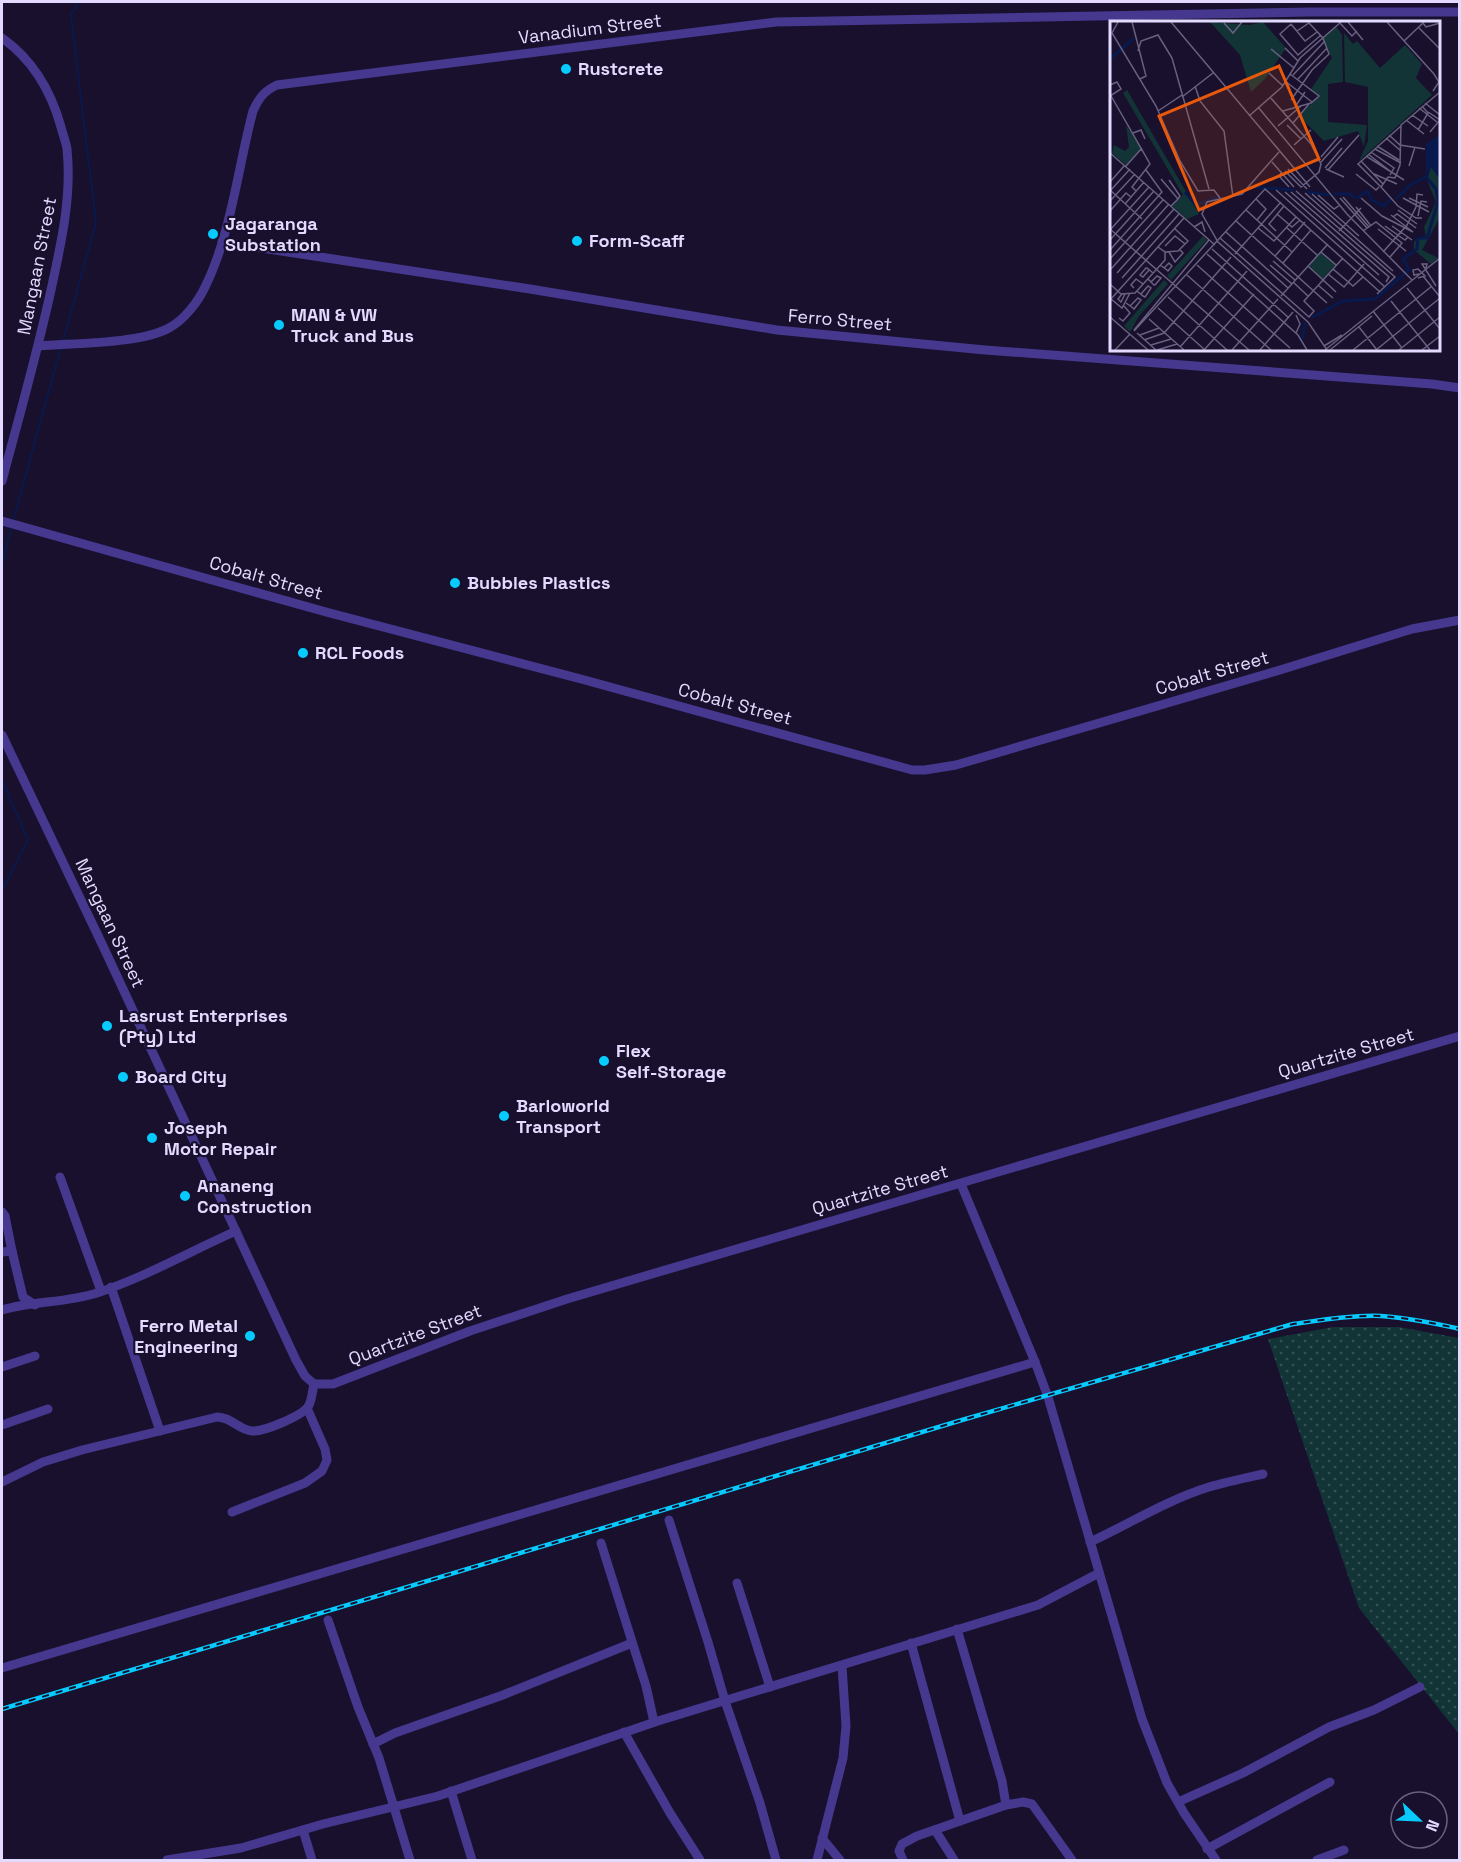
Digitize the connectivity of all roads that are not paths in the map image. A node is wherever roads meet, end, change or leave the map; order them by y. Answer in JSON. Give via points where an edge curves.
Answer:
{"nodes":[{"id":1,"x":1460,"y":12,"type":"edge"},
{"id":2,"x":2,"y":38,"type":"edge"},
{"id":3,"x":222,"y":242,"type":"junction"},
{"id":4,"x":39,"y":346,"type":"junction"},
{"id":5,"x":1460,"y":388,"type":"edge"},
{"id":6,"x":2,"y":481,"type":"edge"},
{"id":7,"x":2,"y":521,"type":"edge"},
{"id":8,"x":1460,"y":620,"type":"edge"},
{"id":9,"x":2,"y":735,"type":"edge"},
{"id":10,"x":1460,"y":1036,"type":"edge"},
{"id":11,"x":60,"y":1177,"type":"dead end"},
{"id":12,"x":961,"y":1184,"type":"junction"},
{"id":13,"x":2,"y":1212,"type":"edge"},
{"id":14,"x":236,"y":1231,"type":"junction"},
{"id":15,"x":12,"y":1251,"type":"junction"},
{"id":16,"x":2,"y":1252,"type":"edge"},
{"id":17,"x":111,"y":1287,"type":"junction"},
{"id":18,"x":101,"y":1291,"type":"junction"},
{"id":19,"x":35,"y":1305,"type":"junction"},
{"id":20,"x":2,"y":1310,"type":"edge"},
{"id":21,"x":35,"y":1356,"type":"dead end"},
{"id":22,"x":1035,"y":1362,"type":"junction"},
{"id":23,"x":2,"y":1368,"type":"edge"},
{"id":24,"x":314,"y":1384,"type":"junction"},
{"id":25,"x":307,"y":1408,"type":"junction"},
{"id":26,"x":48,"y":1409,"type":"dead end"},
{"id":27,"x":2,"y":1425,"type":"edge"},
{"id":28,"x":160,"y":1431,"type":"junction"},
{"id":29,"x":1263,"y":1474,"type":"dead end"},
{"id":30,"x":2,"y":1482,"type":"edge"},
{"id":31,"x":232,"y":1512,"type":"dead end"},
{"id":32,"x":669,"y":1520,"type":"dead end"},
{"id":33,"x":1090,"y":1542,"type":"junction"},
{"id":34,"x":601,"y":1544,"type":"dead end"},
{"id":35,"x":1099,"y":1573,"type":"junction"},
{"id":36,"x":736,"y":1583,"type":"dead end"},
{"id":37,"x":328,"y":1620,"type":"dead end"},
{"id":38,"x":957,"y":1629,"type":"junction"},
{"id":39,"x":632,"y":1642,"type":"junction"},
{"id":40,"x":911,"y":1643,"type":"junction"},
{"id":41,"x":842,"y":1666,"type":"junction"},
{"id":42,"x":2,"y":1668,"type":"edge"},
{"id":43,"x":770,"y":1687,"type":"junction"},
{"id":44,"x":1420,"y":1687,"type":"dead end"},
{"id":45,"x":725,"y":1701,"type":"junction"},
{"id":46,"x":654,"y":1722,"type":"junction"},
{"id":47,"x":624,"y":1732,"type":"junction"},
{"id":48,"x":374,"y":1744,"type":"junction"},
{"id":49,"x":1330,"y":1782,"type":"dead end"},
{"id":50,"x":451,"y":1791,"type":"junction"},
{"id":51,"x":1178,"y":1802,"type":"junction"},
{"id":52,"x":1006,"y":1805,"type":"junction"},
{"id":53,"x":393,"y":1807,"type":"junction"},
{"id":54,"x":960,"y":1821,"type":"junction"},
{"id":55,"x":303,"y":1830,"type":"junction"},
{"id":56,"x":935,"y":1830,"type":"junction"},
{"id":57,"x":822,"y":1838,"type":"junction"},
{"id":58,"x":1207,"y":1849,"type":"junction"},
{"id":59,"x":1344,"y":1850,"type":"dead end"},
{"id":60,"x":167,"y":1860,"type":"edge"},
{"id":61,"x":312,"y":1860,"type":"edge"},
{"id":62,"x":410,"y":1860,"type":"edge"},
{"id":63,"x":472,"y":1860,"type":"edge"},
{"id":64,"x":700,"y":1860,"type":"edge"},
{"id":65,"x":776,"y":1860,"type":"edge"},
{"id":66,"x":817,"y":1860,"type":"edge"},
{"id":67,"x":840,"y":1860,"type":"edge"},
{"id":68,"x":903,"y":1860,"type":"edge"},
{"id":69,"x":954,"y":1860,"type":"edge"},
{"id":70,"x":1072,"y":1860,"type":"edge"},
{"id":71,"x":1216,"y":1860,"type":"edge"},
{"id":72,"x":1317,"y":1860,"type":"edge"}],
"edges":[{"from":1,"to":3,"type":"street","name":"Vanadium Street","via":[[776,22],[277,85],[267,89],[253,111]]},
{"from":2,"to":4,"type":"street","name":"Mangaan Street","via":[[40,76],[57,110],[67,148],[68,190],[62,242]]},
{"from":3,"to":4,"type":"street","name":"Vanadium Street","via":[[205,288],[186,315],[169,328],[130,339]]},
{"from":3,"to":5,"type":"street","name":"Ferro Street","via":[[777,330]]},
{"from":4,"to":6,"type":"street","name":"Mangaan Street"},
{"from":7,"to":8,"type":"street","name":"Cobalt Street","via":[[912,770],[956,765],[1412,629]]},
{"from":9,"to":14,"type":"street","name":"Mangaan Street"},
{"from":10,"to":12,"type":"street","name":"Quartzite Street"},
{"from":11,"to":18,"type":"street"},
{"from":12,"to":22,"type":"street"},
{"from":12,"to":24,"type":"street","name":"Quartzite Street","via":[[567,1299],[470,1331],[333,1384]]},
{"from":13,"to":15,"type":"street"},
{"from":14,"to":17,"type":"street"},
{"from":14,"to":24,"type":"street","name":"Mangaan Street","via":[[296,1360]]},
{"from":15,"to":16,"type":"street"},
{"from":15,"to":19,"type":"street","via":[[23,1297]]},
{"from":17,"to":18,"type":"street"},
{"from":17,"to":28,"type":"street"},
{"from":18,"to":19,"type":"street"},
{"from":19,"to":20,"type":"street"},
{"from":21,"to":23,"type":"street"},
{"from":22,"to":33,"type":"street"},
{"from":22,"to":42,"type":"street"},
{"from":24,"to":25,"type":"street"},
{"from":25,"to":28,"type":"street","via":[[302,1414],[261,1430],[252,1431],[218,1417]]},
{"from":25,"to":31,"type":"street","via":[[325,1449],[327,1460],[322,1471],[305,1483]]},
{"from":26,"to":27,"type":"street"},
{"from":28,"to":30,"type":"street","via":[[44,1462]]},
{"from":29,"to":33,"type":"street","via":[[1208,1488]]},
{"from":32,"to":45,"type":"street"},
{"from":33,"to":35,"type":"street"},
{"from":34,"to":39,"type":"street"},
{"from":35,"to":38,"type":"street","via":[[1038,1605]]},
{"from":35,"to":51,"type":"street","via":[[1142,1719]]},
{"from":36,"to":43,"type":"street"},
{"from":37,"to":48,"type":"street"},
{"from":38,"to":40,"type":"street"},
{"from":38,"to":52,"type":"street"},
{"from":39,"to":46,"type":"street"},
{"from":39,"to":48,"type":"street"},
{"from":40,"to":41,"type":"street"},
{"from":40,"to":54,"type":"street"},
{"from":41,"to":43,"type":"street"},
{"from":41,"to":57,"type":"street","via":[[846,1726],[843,1758]]},
{"from":43,"to":45,"type":"street"},
{"from":44,"to":51,"type":"street"},
{"from":45,"to":46,"type":"street"},
{"from":45,"to":65,"type":"street"},
{"from":46,"to":47,"type":"street"},
{"from":47,"to":50,"type":"street"},
{"from":47,"to":64,"type":"street"},
{"from":48,"to":53,"type":"street"},
{"from":49,"to":58,"type":"street"},
{"from":50,"to":53,"type":"street"},
{"from":50,"to":63,"type":"street"},
{"from":51,"to":58,"type":"street"},
{"from":52,"to":54,"type":"street"},
{"from":52,"to":70,"type":"street","via":[[1032,1804]]},
{"from":53,"to":55,"type":"street"},
{"from":53,"to":62,"type":"street"},
{"from":54,"to":56,"type":"street"},
{"from":55,"to":60,"type":"street","via":[[241,1848]]},
{"from":55,"to":61,"type":"street"},
{"from":56,"to":68,"type":"street","via":[[902,1844],[899,1851]]},
{"from":56,"to":69,"type":"street"},
{"from":57,"to":66,"type":"street"},
{"from":57,"to":67,"type":"street"},
{"from":58,"to":71,"type":"street"},
{"from":59,"to":72,"type":"street"}]}
